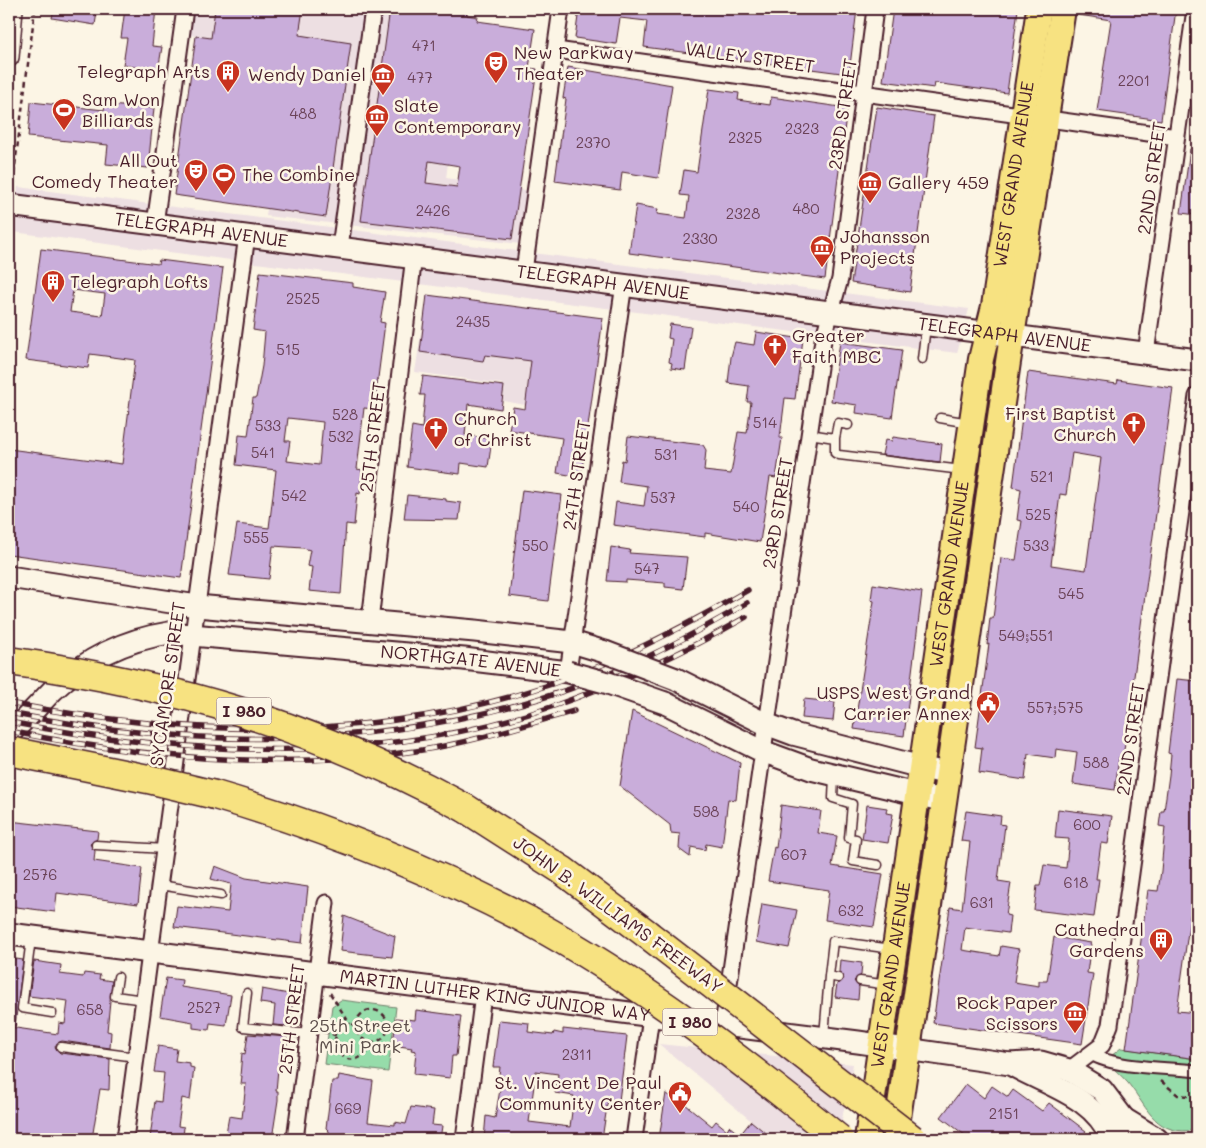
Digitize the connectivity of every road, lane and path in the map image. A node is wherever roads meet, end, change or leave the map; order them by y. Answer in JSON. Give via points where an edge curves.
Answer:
{"nodes":[{"id":1,"x":14,"y":9,"type":"edge"},
{"id":2,"x":35,"y":9,"type":"edge"},
{"id":3,"x":185,"y":9,"type":"edge"},
{"id":4,"x":374,"y":9,"type":"edge"},
{"id":5,"x":561,"y":9,"type":"edge"},
{"id":6,"x":875,"y":9,"type":"edge"},
{"id":7,"x":1039,"y":9,"type":"edge"},
{"id":8,"x":1063,"y":9,"type":"edge"},
{"id":9,"x":1195,"y":9,"type":"edge"},
{"id":10,"x":556,"y":50,"type":"junction"},
{"id":11,"x":9,"y":57,"type":"edge"},
{"id":12,"x":864,"y":93,"type":"junction"},
{"id":13,"x":1023,"y":114,"type":"junction"},
{"id":14,"x":1046,"y":118,"type":"junction"},
{"id":15,"x":1177,"y":137,"type":"junction"},
{"id":16,"x":15,"y":183,"type":"dead end"},
{"id":17,"x":9,"y":205,"type":"edge"},
{"id":18,"x":155,"y":224,"type":"junction"},
{"id":19,"x":247,"y":235,"type":"junction"},
{"id":20,"x":340,"y":247,"type":"junction"},
{"id":21,"x":414,"y":256,"type":"junction"},
{"id":22,"x":524,"y":271,"type":"junction"},
{"id":23,"x":624,"y":284,"type":"junction"},
{"id":24,"x":831,"y":312,"type":"junction"},
{"id":25,"x":926,"y":324,"type":"junction"},
{"id":26,"x":988,"y":332,"type":"junction"},
{"id":27,"x":1012,"y":336,"type":"junction"},
{"id":28,"x":1146,"y":353,"type":"junction"},
{"id":29,"x":922,"y":359,"type":"dead end"},
{"id":30,"x":1197,"y":360,"type":"edge"},
{"id":31,"x":1197,"y":396,"type":"edge"},
{"id":32,"x":940,"y":418,"type":"dead end"},
{"id":33,"x":971,"y":423,"type":"junction"},
{"id":34,"x":848,"y":425,"type":"dead end"},
{"id":35,"x":809,"y":434,"type":"junction"},
{"id":36,"x":835,"y":438,"type":"junction"},
{"id":37,"x":964,"y":470,"type":"junction"},
{"id":38,"x":9,"y":577,"type":"edge"},
{"id":39,"x":197,"y":606,"type":"junction"},
{"id":40,"x":370,"y":621,"type":"junction"},
{"id":41,"x":193,"y":635,"type":"junction"},
{"id":42,"x":572,"y":642,"type":"junction"},
{"id":43,"x":9,"y":661,"type":"edge"},
{"id":44,"x":568,"y":672,"type":"junction"},
{"id":45,"x":766,"y":724,"type":"junction"},
{"id":46,"x":9,"y":732,"type":"edge"},
{"id":47,"x":9,"y":751,"type":"edge"},
{"id":48,"x":762,"y":751,"type":"junction"},
{"id":49,"x":921,"y":767,"type":"junction"},
{"id":50,"x":948,"y":774,"type":"junction"},
{"id":51,"x":834,"y":775,"type":"junction"},
{"id":52,"x":917,"y":795,"type":"junction"},
{"id":53,"x":945,"y":801,"type":"junction"},
{"id":54,"x":96,"y":845,"type":"dead end"},
{"id":55,"x":164,"y":849,"type":"junction"},
{"id":56,"x":878,"y":865,"type":"dead end"},
{"id":57,"x":160,"y":885,"type":"junction"},
{"id":58,"x":221,"y":894,"type":"dead end"},
{"id":59,"x":326,"y":903,"type":"dead end"},
{"id":60,"x":9,"y":934,"type":"edge"},
{"id":61,"x":32,"y":937,"type":"junction"},
{"id":62,"x":894,"y":950,"type":"junction"},
{"id":63,"x":151,"y":952,"type":"junction"},
{"id":64,"x":316,"y":973,"type":"junction"},
{"id":65,"x":829,"y":976,"type":"junction"},
{"id":66,"x":118,"y":977,"type":"dead end"},
{"id":67,"x":838,"y":978,"type":"dead end"},
{"id":68,"x":860,"y":982,"type":"dead end"},
{"id":69,"x":889,"y":985,"type":"junction"},
{"id":70,"x":247,"y":993,"type":"dead end"},
{"id":71,"x":483,"y":994,"type":"junction"},
{"id":72,"x":144,"y":1000,"type":"junction"},
{"id":73,"x":52,"y":1014,"type":"dead end"},
{"id":74,"x":651,"y":1016,"type":"junction"},
{"id":75,"x":350,"y":1024,"type":"junction"},
{"id":76,"x":357,"y":1025,"type":"junction"},
{"id":77,"x":724,"y":1025,"type":"junction"},
{"id":78,"x":308,"y":1034,"type":"junction"},
{"id":79,"x":823,"y":1038,"type":"junction"},
{"id":80,"x":369,"y":1041,"type":"junction"},
{"id":81,"x":880,"y":1045,"type":"junction"},
{"id":82,"x":61,"y":1046,"type":"dead end"},
{"id":83,"x":908,"y":1050,"type":"junction"},
{"id":84,"x":1092,"y":1054,"type":"junction"},
{"id":85,"x":136,"y":1057,"type":"junction"},
{"id":86,"x":1155,"y":1066,"type":"junction"},
{"id":87,"x":1197,"y":1071,"type":"edge"},
{"id":88,"x":1063,"y":1078,"type":"junction"},
{"id":89,"x":1197,"y":1097,"type":"edge"},
{"id":90,"x":1193,"y":1098,"type":"junction"},
{"id":91,"x":1124,"y":1119,"type":"junction"},
{"id":92,"x":125,"y":1139,"type":"edge"},
{"id":93,"x":295,"y":1139,"type":"edge"},
{"id":94,"x":464,"y":1139,"type":"edge"},
{"id":95,"x":634,"y":1139,"type":"edge"},
{"id":96,"x":840,"y":1139,"type":"edge"},
{"id":97,"x":866,"y":1139,"type":"edge"},
{"id":98,"x":895,"y":1139,"type":"edge"},
{"id":99,"x":912,"y":1139,"type":"edge"},
{"id":100,"x":1112,"y":1139,"type":"edge"},
{"id":101,"x":1134,"y":1139,"type":"edge"},
{"id":102,"x":1157,"y":1139,"type":"edge"},
{"id":103,"x":1196,"y":1139,"type":"edge"}],
"edges":[{"from":1,"to":11,"type":"street"},
{"from":2,"to":16,"type":"path"},
{"from":3,"to":18,"type":"street"},
{"from":4,"to":20,"type":"street"},
{"from":5,"to":10,"type":"street"},
{"from":6,"to":12,"type":"street","name":"23RD STREET"},
{"from":7,"to":13,"type":"main road","name":"WEST GRAND AVENUE"},
{"from":8,"to":14,"type":"main road","name":"WEST GRAND AVENUE"},
{"from":9,"to":15,"type":"street","name":"22ND STREET"},
{"from":10,"to":12,"type":"street","name":"VALLEY STREET"},
{"from":10,"to":22,"type":"street"},
{"from":12,"to":13,"type":"street","name":"VALLEY STREET"},
{"from":12,"to":24,"type":"street","name":"23RD STREET","via":[[840,279]]},
{"from":13,"to":14,"type":"street","name":"VALLEY STREET"},
{"from":13,"to":26,"type":"main road","name":"WEST GRAND AVENUE"},
{"from":14,"to":15,"type":"street","name":"VALLEY STREET"},
{"from":14,"to":27,"type":"main road","name":"WEST GRAND AVENUE"},
{"from":15,"to":28,"type":"street","name":"22ND STREET"},
{"from":17,"to":18,"type":"main road","name":"TELEGRAPH AVENUE"},
{"from":18,"to":19,"type":"main road","name":"TELEGRAPH AVENUE"},
{"from":19,"to":20,"type":"main road","name":"TELEGRAPH AVENUE"},
{"from":19,"to":39,"type":"street","name":"SYCAMORE STREET"},
{"from":20,"to":21,"type":"main road","name":"TELEGRAPH AVENUE"},
{"from":21,"to":22,"type":"main road","name":"TELEGRAPH AVENUE"},
{"from":21,"to":40,"type":"street","name":"25TH STREET"},
{"from":22,"to":23,"type":"main road","name":"TELEGRAPH AVENUE"},
{"from":23,"to":24,"type":"main road","name":"TELEGRAPH AVENUE"},
{"from":23,"to":42,"type":"street","name":"24TH STREET"},
{"from":24,"to":25,"type":"main road","name":"TELEGRAPH AVENUE"},
{"from":24,"to":35,"type":"street","name":"23RD STREET","via":[[823,340]]},
{"from":25,"to":26,"type":"main road","name":"TELEGRAPH AVENUE"},
{"from":25,"to":29,"type":"lane"},
{"from":26,"to":27,"type":"main road","name":"TELEGRAPH AVENUE"},
{"from":26,"to":33,"type":"main road","name":"WEST GRAND AVENUE"},
{"from":27,"to":28,"type":"main road","name":"TELEGRAPH AVENUE"},
{"from":27,"to":50,"type":"main road","name":"WEST GRAND AVENUE"},
{"from":28,"to":30,"type":"main road","name":"TELEGRAPH AVENUE"},
{"from":31,"to":84,"type":"street","name":"22ND STREET","via":[[1110,1025],[1102,1045]]},
{"from":32,"to":33,"type":"lane"},
{"from":33,"to":37,"type":"main road","name":"WEST GRAND AVENUE"},
{"from":34,"to":36,"type":"lane","via":[[838,423]]},
{"from":35,"to":36,"type":"lane"},
{"from":35,"to":45,"type":"street","name":"23RD STREET"},
{"from":36,"to":37,"type":"lane","via":[[835,452],[839,455]]},
{"from":37,"to":49,"type":"main road","name":"WEST GRAND AVENUE"},
{"from":38,"to":39,"type":"main road","name":"NORTHGATE AVENUE"},
{"from":39,"to":40,"type":"main road","name":"NORTHGATE AVENUE"},
{"from":39,"to":41,"type":"street","name":"SYCAMORE STREET"},
{"from":40,"to":42,"type":"main road","name":"NORTHGATE AVENUE"},
{"from":41,"to":44,"type":"main road","name":"NORTHGATE AVENUE","via":[[464,659]]},
{"from":41,"to":46,"type":"main road","name":"NORTHGATE AVENUE","via":[[169,633],[125,642],[82,667]]},
{"from":41,"to":55,"type":"street","name":"SYCAMORE STREET"},
{"from":42,"to":44,"type":"street","name":"24TH STREET"},
{"from":42,"to":45,"type":"main road","name":"NORTHGATE AVENUE","bridge":true,"via":[[676,679]]},
{"from":43,"to":99,"type":"highway","name":"JOHN B. WILLIAMS FREEWAY","number":"I 980","bridge":true,"via":[[118,679],[235,708],[362,756],[465,808],[555,866],[647,934]]},
{"from":44,"to":48,"type":"main road","name":"NORTHGATE AVENUE","bridge":true,"via":[[665,703]]},
{"from":45,"to":48,"type":"street","name":"23RD STREET"},
{"from":45,"to":49,"type":"main road","name":"NORTHGATE AVENUE","via":[[802,737]]},
{"from":47,"to":96,"type":"highway","number":"I 980","bridge":true,"via":[[215,795],[303,822],[451,882],[593,957],[673,1009]]},
{"from":48,"to":51,"type":"main road","name":"NORTHGATE AVENUE"},
{"from":48,"to":77,"type":"street","name":"23RD STREET"},
{"from":49,"to":50,"type":"main road","name":"NORTHGATE AVENUE"},
{"from":49,"to":52,"type":"main road","name":"WEST GRAND AVENUE"},
{"from":50,"to":53,"type":"main road","name":"WEST GRAND AVENUE"},
{"from":51,"to":52,"type":"main road","name":"NORTHGATE AVENUE"},
{"from":51,"to":56,"type":"lane","via":[[833,798],[852,804],[849,838],[856,839],[853,861]]},
{"from":52,"to":53,"type":"main road","name":"NORTHGATE AVENUE"},
{"from":52,"to":62,"type":"main road","name":"WEST GRAND AVENUE"},
{"from":53,"to":83,"type":"main road","name":"WEST GRAND AVENUE"},
{"from":54,"to":55,"type":"lane"},
{"from":55,"to":57,"type":"street","name":"SYCAMORE STREET"},
{"from":57,"to":58,"type":"lane"},
{"from":57,"to":63,"type":"street","name":"SYCAMORE STREET"},
{"from":59,"to":64,"type":"street","name":"25TH STREET"},
{"from":60,"to":61,"type":"main road","name":"MARTIN LUTHER KING JUNIOR WAY"},
{"from":61,"to":63,"type":"main road","name":"MARTIN LUTHER KING JUNIOR WAY"},
{"from":61,"to":73,"type":"lane","via":[[22,1008]]},
{"from":62,"to":65,"type":"lane","via":[[833,941]]},
{"from":62,"to":69,"type":"main road","name":"WEST GRAND AVENUE"},
{"from":63,"to":64,"type":"main road","name":"MARTIN LUTHER KING JUNIOR WAY"},
{"from":63,"to":72,"type":"street","name":"SYCAMORE STREET"},
{"from":64,"to":71,"type":"main road","name":"MARTIN LUTHER KING JUNIOR WAY"},
{"from":64,"to":75,"type":"path"},
{"from":64,"to":78,"type":"street","name":"25TH STREET"},
{"from":65,"to":67,"type":"lane"},
{"from":65,"to":79,"type":"lane"},
{"from":66,"to":72,"type":"lane","via":[[115,996]]},
{"from":68,"to":69,"type":"lane"},
{"from":69,"to":81,"type":"main road","name":"WEST GRAND AVENUE"},
{"from":70,"to":78,"type":"lane","via":[[242,1027]]},
{"from":71,"to":74,"type":"main road","name":"MARTIN LUTHER KING JUNIOR WAY"},
{"from":71,"to":94,"type":"street"},
{"from":72,"to":85,"type":"street","name":"SYCAMORE STREET"},
{"from":74,"to":77,"type":"main road","name":"MARTIN LUTHER KING JUNIOR WAY"},
{"from":74,"to":95,"type":"street"},
{"from":75,"to":76,"type":"path"},
{"from":75,"to":80,"type":"path","via":[[336,1035],[335,1046],[341,1056],[352,1060],[363,1056]]},
{"from":76,"to":80,"type":"path","via":[[358,1033]]},
{"from":76,"to":80,"type":"path","via":[[359,1018],[367,1012],[377,1011],[385,1017],[388,1026],[385,1036],[376,1042]]},
{"from":77,"to":79,"type":"main road","name":"MARTIN LUTHER KING JUNIOR WAY"},
{"from":78,"to":93,"type":"street","name":"25TH STREET"},
{"from":79,"to":81,"type":"main road","name":"MARTIN LUTHER KING JUNIOR WAY"},
{"from":81,"to":83,"type":"main road","name":"MARTIN LUTHER KING JUNIOR WAY"},
{"from":81,"to":97,"type":"main road","name":"WEST GRAND AVENUE"},
{"from":82,"to":85,"type":"lane"},
{"from":83,"to":88,"type":"main road","name":"MARTIN LUTHER KING JUNIOR WAY","via":[[1010,1064],[1033,1078]]},
{"from":83,"to":98,"type":"main road","name":"WEST GRAND AVENUE"},
{"from":84,"to":86,"type":"street","via":[[1100,1060]]},
{"from":84,"to":88,"type":"street","name":"22ND STREET"},
{"from":85,"to":92,"type":"street","name":"SYCAMORE STREET"},
{"from":86,"to":87,"type":"street"},
{"from":86,"to":90,"type":"path","via":[[1162,1086],[1178,1095]]},
{"from":88,"to":91,"type":"main road","via":[[1102,1090]]},
{"from":88,"to":100,"type":"main road","via":[[1104,1124]]},
{"from":89,"to":90,"type":"path"},
{"from":90,"to":103,"type":"path"},
{"from":91,"to":101,"type":"main road"},
{"from":91,"to":102,"type":"main road"}]}
